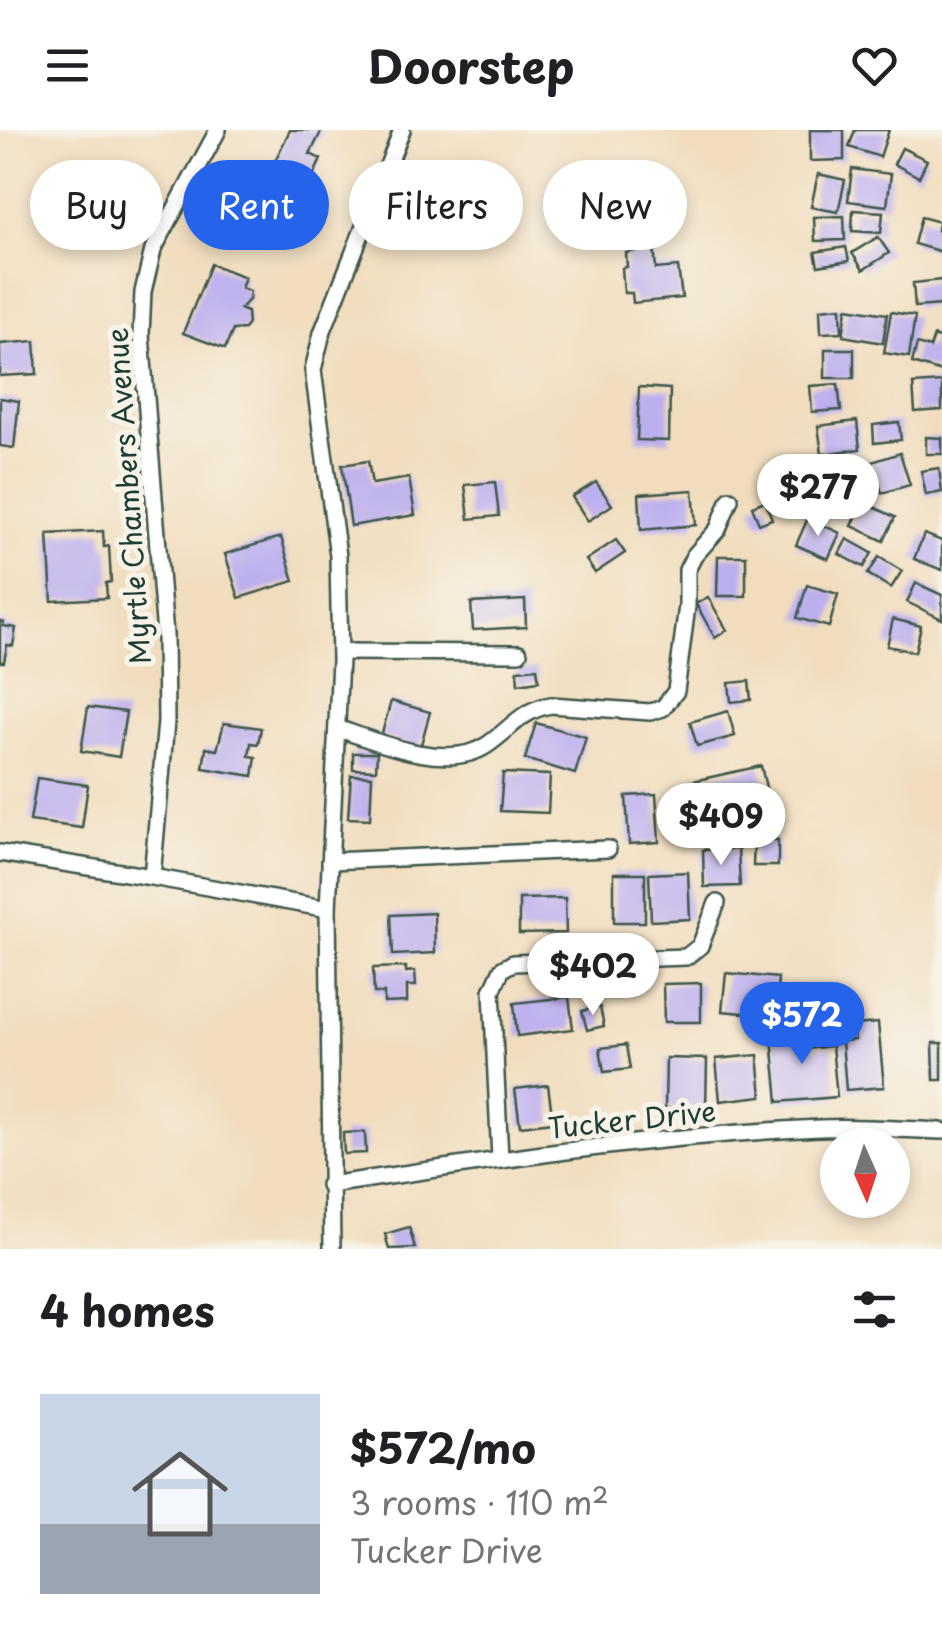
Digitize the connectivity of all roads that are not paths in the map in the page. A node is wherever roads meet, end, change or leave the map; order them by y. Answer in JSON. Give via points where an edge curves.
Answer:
{"nodes":[{"id":1,"x":218,"y":130,"type":"edge"},
{"id":2,"x":402,"y":130,"type":"edge"},
{"id":3,"x":730,"y":499,"type":"dead end"},
{"id":4,"x":340,"y":652,"type":"junction"},
{"id":5,"x":519,"y":653,"type":"dead end"},
{"id":6,"x":337,"y":728,"type":"junction"},
{"id":7,"x":608,"y":849,"type":"dead end"},
{"id":8,"x":0,"y":853,"type":"edge"},
{"id":9,"x":330,"y":861,"type":"junction"},
{"id":10,"x":152,"y":877,"type":"junction"},
{"id":11,"x":717,"y":902,"type":"dead end"},
{"id":12,"x":328,"y":910,"type":"junction"},
{"id":13,"x":942,"y":1132,"type":"edge"},
{"id":14,"x":500,"y":1159,"type":"junction"},
{"id":15,"x":329,"y":1185,"type":"junction"},
{"id":16,"x":332,"y":1249,"type":"edge"}],
"edges":[{"from":1,"to":10,"type":"street","name":"Myrtle Chambers Avenue","via":[[153,250],[143,292],[165,635],[166,722]]},
{"from":2,"to":4,"type":"street","via":[[313,370],[338,556]]},
{"from":3,"to":6,"type":"street","via":[[718,529],[687,570],[676,691],[663,708],[538,707],[489,744],[448,756]]},
{"from":4,"to":5,"type":"street"},
{"from":4,"to":6,"type":"street"},
{"from":6,"to":9,"type":"street"},
{"from":7,"to":9,"type":"street"},
{"from":8,"to":10,"type":"street"},
{"from":9,"to":12,"type":"street"},
{"from":10,"to":12,"type":"street"},
{"from":11,"to":14,"type":"street","via":[[700,946],[686,957],[513,962],[502,969],[492,991]]},
{"from":12,"to":15,"type":"street"},
{"from":13,"to":14,"type":"street","name":"Tucker Drive","via":[[823,1128]]},
{"from":14,"to":15,"type":"street","name":"Tucker Drive"},
{"from":15,"to":16,"type":"street"}]}
